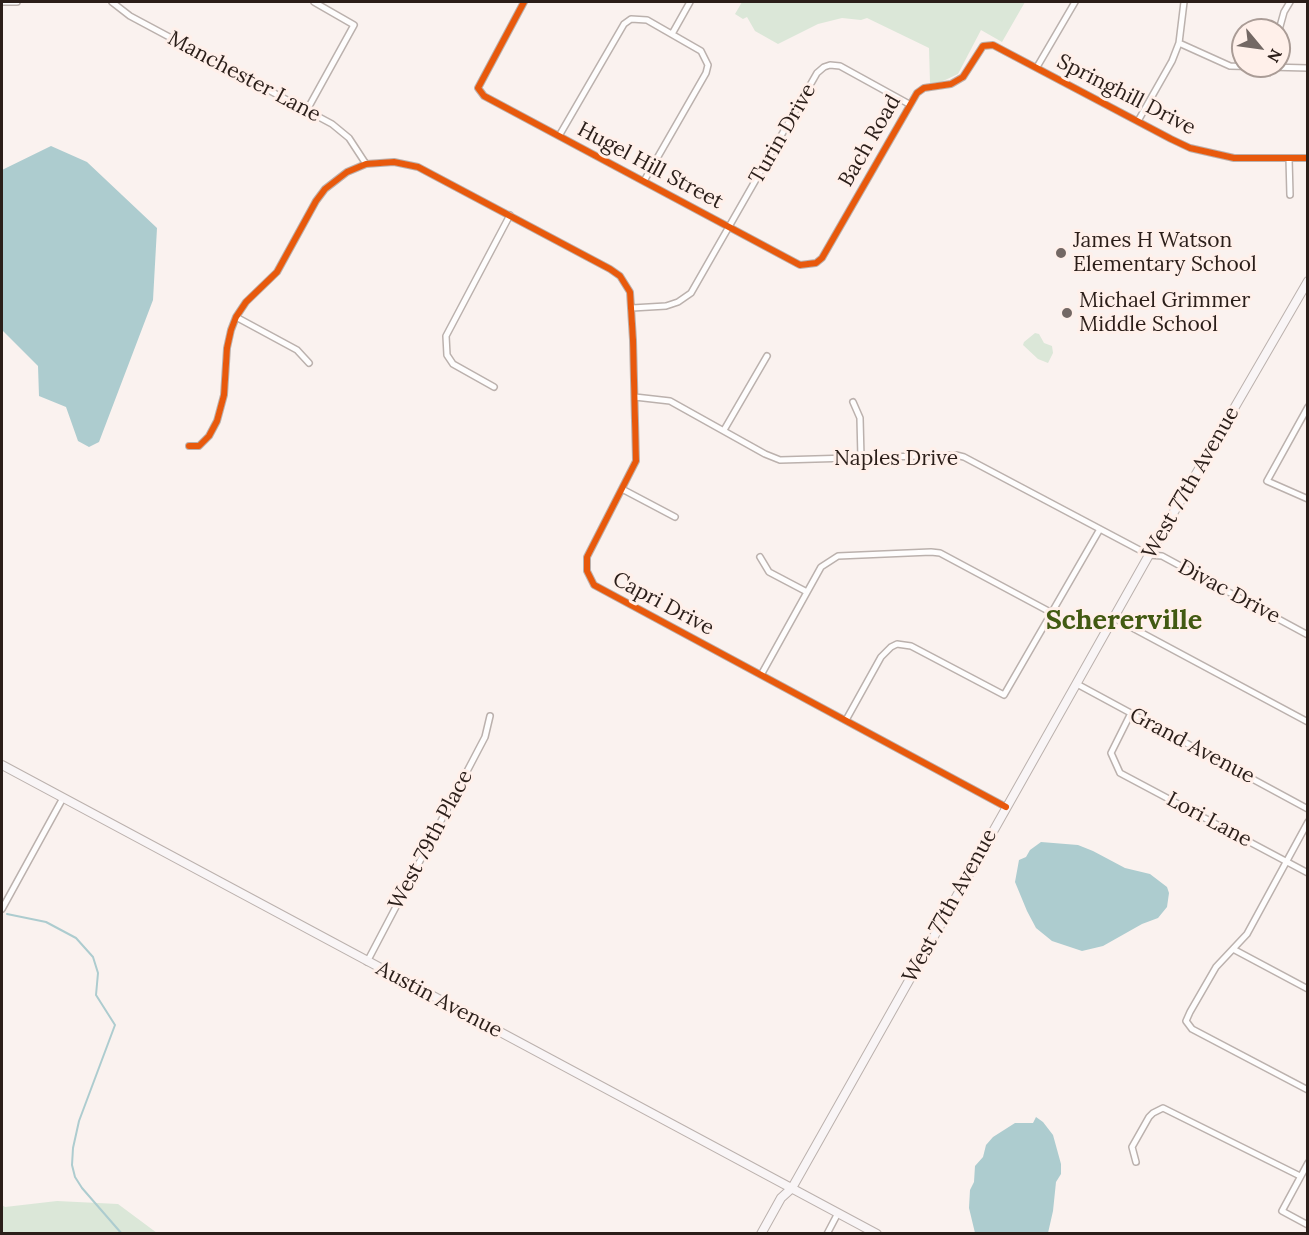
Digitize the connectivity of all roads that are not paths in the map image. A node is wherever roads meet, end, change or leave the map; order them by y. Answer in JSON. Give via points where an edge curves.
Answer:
{"nodes":[{"id":1,"x":2,"y":2,"type":"edge"},
{"id":2,"x":17,"y":2,"type":"edge"},
{"id":3,"x":112,"y":2,"type":"edge"},
{"id":4,"x":314,"y":2,"type":"edge"},
{"id":5,"x":524,"y":2,"type":"edge"},
{"id":6,"x":690,"y":2,"type":"edge"},
{"id":7,"x":1075,"y":2,"type":"edge"},
{"id":8,"x":1184,"y":2,"type":"edge"},
{"id":9,"x":1290,"y":2,"type":"edge"},
{"id":10,"x":1282,"y":18,"type":"edge"},
{"id":11,"x":672,"y":34,"type":"junction"},
{"id":12,"x":1179,"y":43,"type":"junction"},
{"id":13,"x":1231,"y":66,"type":"edge"},
{"id":14,"x":1037,"y":67,"type":"junction"},
{"id":15,"x":1291,"y":67,"type":"edge"},
{"id":16,"x":1308,"y":68,"type":"edge"},
{"id":17,"x":909,"y":104,"type":"junction"},
{"id":18,"x":307,"y":110,"type":"junction"},
{"id":19,"x":1138,"y":121,"type":"junction"},
{"id":20,"x":559,"y":136,"type":"junction"},
{"id":21,"x":1289,"y":158,"type":"junction"},
{"id":22,"x":1308,"y":158,"type":"edge"},
{"id":23,"x":366,"y":164,"type":"junction"},
{"id":24,"x":644,"y":181,"type":"junction"},
{"id":25,"x":1290,"y":195,"type":"dead end"},
{"id":26,"x":510,"y":215,"type":"junction"},
{"id":27,"x":729,"y":227,"type":"junction"},
{"id":28,"x":809,"y":265,"type":"joint"},
{"id":29,"x":1308,"y":281,"type":"edge"},
{"id":30,"x":632,"y":308,"type":"junction"},
{"id":31,"x":236,"y":316,"type":"junction"},
{"id":32,"x":767,"y":356,"type":"dead end"},
{"id":33,"x":309,"y":363,"type":"dead end"},
{"id":34,"x":494,"y":387,"type":"dead end"},
{"id":35,"x":635,"y":398,"type":"junction"},
{"id":36,"x":853,"y":402,"type":"dead end"},
{"id":37,"x":1308,"y":407,"type":"edge"},
{"id":38,"x":724,"y":430,"type":"junction"},
{"id":39,"x":189,"y":446,"type":"dead end"},
{"id":40,"x":861,"y":458,"type":"junction"},
{"id":41,"x":622,"y":489,"type":"junction"},
{"id":42,"x":1308,"y":499,"type":"edge"},
{"id":43,"x":675,"y":517,"type":"dead end"},
{"id":44,"x":1100,"y":529,"type":"junction"},
{"id":45,"x":1149,"y":555,"type":"junction"},
{"id":46,"x":759,"y":557,"type":"dead end"},
{"id":47,"x":807,"y":592,"type":"junction"},
{"id":48,"x":1052,"y":613,"type":"junction"},
{"id":49,"x":1114,"y":618,"type":"junction"},
{"id":50,"x":1308,"y":635,"type":"edge"},
{"id":51,"x":761,"y":675,"type":"junction"},
{"id":52,"x":1077,"y":684,"type":"junction"},
{"id":53,"x":1131,"y":713,"type":"junction"},
{"id":54,"x":489,"y":716,"type":"dead end"},
{"id":55,"x":846,"y":720,"type":"junction"},
{"id":56,"x":1308,"y":722,"type":"edge"},
{"id":57,"x":2,"y":765,"type":"edge"},
{"id":58,"x":63,"y":798,"type":"junction"},
{"id":59,"x":1006,"y":807,"type":"junction"},
{"id":60,"x":1308,"y":808,"type":"edge"},
{"id":61,"x":1308,"y":822,"type":"edge"},
{"id":62,"x":1286,"y":861,"type":"junction"},
{"id":63,"x":1308,"y":873,"type":"edge"},
{"id":64,"x":2,"y":909,"type":"edge"},
{"id":65,"x":1233,"y":949,"type":"junction"},
{"id":66,"x":368,"y":962,"type":"junction"},
{"id":67,"x":1308,"y":989,"type":"edge"},
{"id":68,"x":1308,"y":1090,"type":"edge"},
{"id":69,"x":1136,"y":1162,"type":"dead end"},
{"id":70,"x":1308,"y":1163,"type":"edge"},
{"id":71,"x":1300,"y":1176,"type":"junction"},
{"id":72,"x":792,"y":1188,"type":"junction"},
{"id":73,"x":838,"y":1213,"type":"junction"},
{"id":74,"x":1308,"y":1225,"type":"edge"},
{"id":75,"x":761,"y":1233,"type":"edge"},
{"id":76,"x":827,"y":1233,"type":"edge"},
{"id":77,"x":877,"y":1233,"type":"edge"}],
"edges":[{"from":1,"to":2,"type":"street"},
{"from":3,"to":18,"type":"street","name":"Manchester Lane","via":[[130,16]]},
{"from":4,"to":18,"type":"street","via":[[354,25]]},
{"from":5,"to":20,"type":"street","name":"Hugel Hill Street","via":[[478,88],[484,96]]},
{"from":6,"to":11,"type":"street"},
{"from":7,"to":14,"type":"street"},
{"from":8,"to":12,"type":"street"},
{"from":9,"to":10,"type":"street"},
{"from":11,"to":20,"type":"street","via":[[647,20],[624,24]]},
{"from":11,"to":24,"type":"street","via":[[701,51],[708,65]]},
{"from":12,"to":13,"type":"street"},
{"from":12,"to":19,"type":"street"},
{"from":14,"to":17,"type":"street","name":"Bach Road","via":[[993,45],[983,46],[963,77],[951,84],[924,88]]},
{"from":14,"to":19,"type":"street","name":"Springhill Drive"},
{"from":15,"to":16,"type":"street"},
{"from":17,"to":27,"type":"street","name":"Turin Drive","via":[[840,66],[824,68],[817,73]]},
{"from":17,"to":28,"type":"street","name":"Bach Road","via":[[822,258]]},
{"from":18,"to":23,"type":"street","name":"Manchester Lane","via":[[349,138]]},
{"from":19,"to":21,"type":"street","name":"Springhill Drive","via":[[1203,152],[1234,158]]},
{"from":20,"to":24,"type":"street","name":"Hugel Hill Street"},
{"from":21,"to":22,"type":"street","name":"Springhill Drive"},
{"from":21,"to":25,"type":"street"},
{"from":23,"to":26,"type":"street","name":"Capri Drive","via":[[378,161],[418,167]]},
{"from":23,"to":31,"type":"street","via":[[347,172],[325,189],[277,272]]},
{"from":24,"to":27,"type":"street","name":"Hugel Hill Street"},
{"from":26,"to":30,"type":"street","name":"Capri Drive","via":[[610,268],[626,284]]},
{"from":26,"to":34,"type":"street","via":[[446,336],[447,355],[453,364]]},
{"from":27,"to":28,"type":"street","name":"Hugel Hill Street","via":[[800,265]]},
{"from":27,"to":30,"type":"street","name":"Turin Drive","via":[[691,293],[666,306]]},
{"from":29,"to":45,"type":"street","name":"West 77th Avenue"},
{"from":30,"to":35,"type":"street","name":"Capri Drive"},
{"from":31,"to":33,"type":"street","via":[[297,350]]},
{"from":31,"to":39,"type":"street","via":[[227,348],[224,395],[217,421],[199,446]]},
{"from":32,"to":38,"type":"street"},
{"from":35,"to":38,"type":"street","name":"Naples Drive","via":[[670,401]]},
{"from":35,"to":41,"type":"street","name":"Capri Drive","via":[[636,461]]},
{"from":36,"to":40,"type":"street","via":[[860,418]]},
{"from":37,"to":42,"type":"street","via":[[1267,481]]},
{"from":38,"to":40,"type":"street","name":"Naples Drive","via":[[780,460]]},
{"from":40,"to":44,"type":"street","name":"Naples Drive","via":[[964,457]]},
{"from":41,"to":43,"type":"street"},
{"from":41,"to":51,"type":"street","name":"Capri Drive","via":[[587,557],[587,571],[594,585]]},
{"from":44,"to":45,"type":"street","name":"Naples Drive"},
{"from":44,"to":48,"type":"street"},
{"from":45,"to":49,"type":"street","name":"West 77th Avenue"},
{"from":45,"to":50,"type":"street","name":"Divac Drive","via":[[1162,556]]},
{"from":46,"to":47,"type":"street","via":[[769,572]]},
{"from":47,"to":48,"type":"street","via":[[821,567],[838,556],[930,552],[950,558]]},
{"from":47,"to":51,"type":"street"},
{"from":48,"to":55,"type":"street","via":[[1004,695],[911,646],[897,645],[881,657]]},
{"from":49,"to":52,"type":"street","name":"West 77th Avenue"},
{"from":49,"to":56,"type":"street"},
{"from":51,"to":55,"type":"street","name":"Capri Drive"},
{"from":52,"to":53,"type":"street","name":"Grand Avenue"},
{"from":52,"to":59,"type":"street","name":"West 77th Avenue"},
{"from":53,"to":60,"type":"street","name":"Grand Avenue"},
{"from":53,"to":62,"type":"street","name":"Lori Lane","via":[[1111,753],[1119,773]]},
{"from":54,"to":66,"type":"street","name":"West 79th Place","via":[[485,736]]},
{"from":55,"to":59,"type":"street","name":"Capri Drive"},
{"from":57,"to":58,"type":"street","name":"Austin Avenue"},
{"from":58,"to":64,"type":"street"},
{"from":58,"to":66,"type":"street","name":"Austin Avenue"},
{"from":59,"to":72,"type":"street","name":"West 77th Avenue"},
{"from":61,"to":62,"type":"street"},
{"from":62,"to":63,"type":"street","name":"Lori Lane"},
{"from":62,"to":65,"type":"street","via":[[1247,934]]},
{"from":65,"to":67,"type":"street"},
{"from":65,"to":68,"type":"street","via":[[1216,967],[1186,1021],[1192,1029]]},
{"from":66,"to":72,"type":"street","name":"Austin Avenue"},
{"from":69,"to":71,"type":"street","via":[[1132,1147],[1149,1117],[1163,1108]]},
{"from":70,"to":71,"type":"street"},
{"from":71,"to":74,"type":"street","via":[[1282,1211]]},
{"from":72,"to":73,"type":"street","name":"Austin Avenue"},
{"from":72,"to":75,"type":"street","name":"West 77th Avenue","via":[[781,1197]]},
{"from":73,"to":76,"type":"street"},
{"from":73,"to":77,"type":"street","name":"Austin Avenue"}]}
